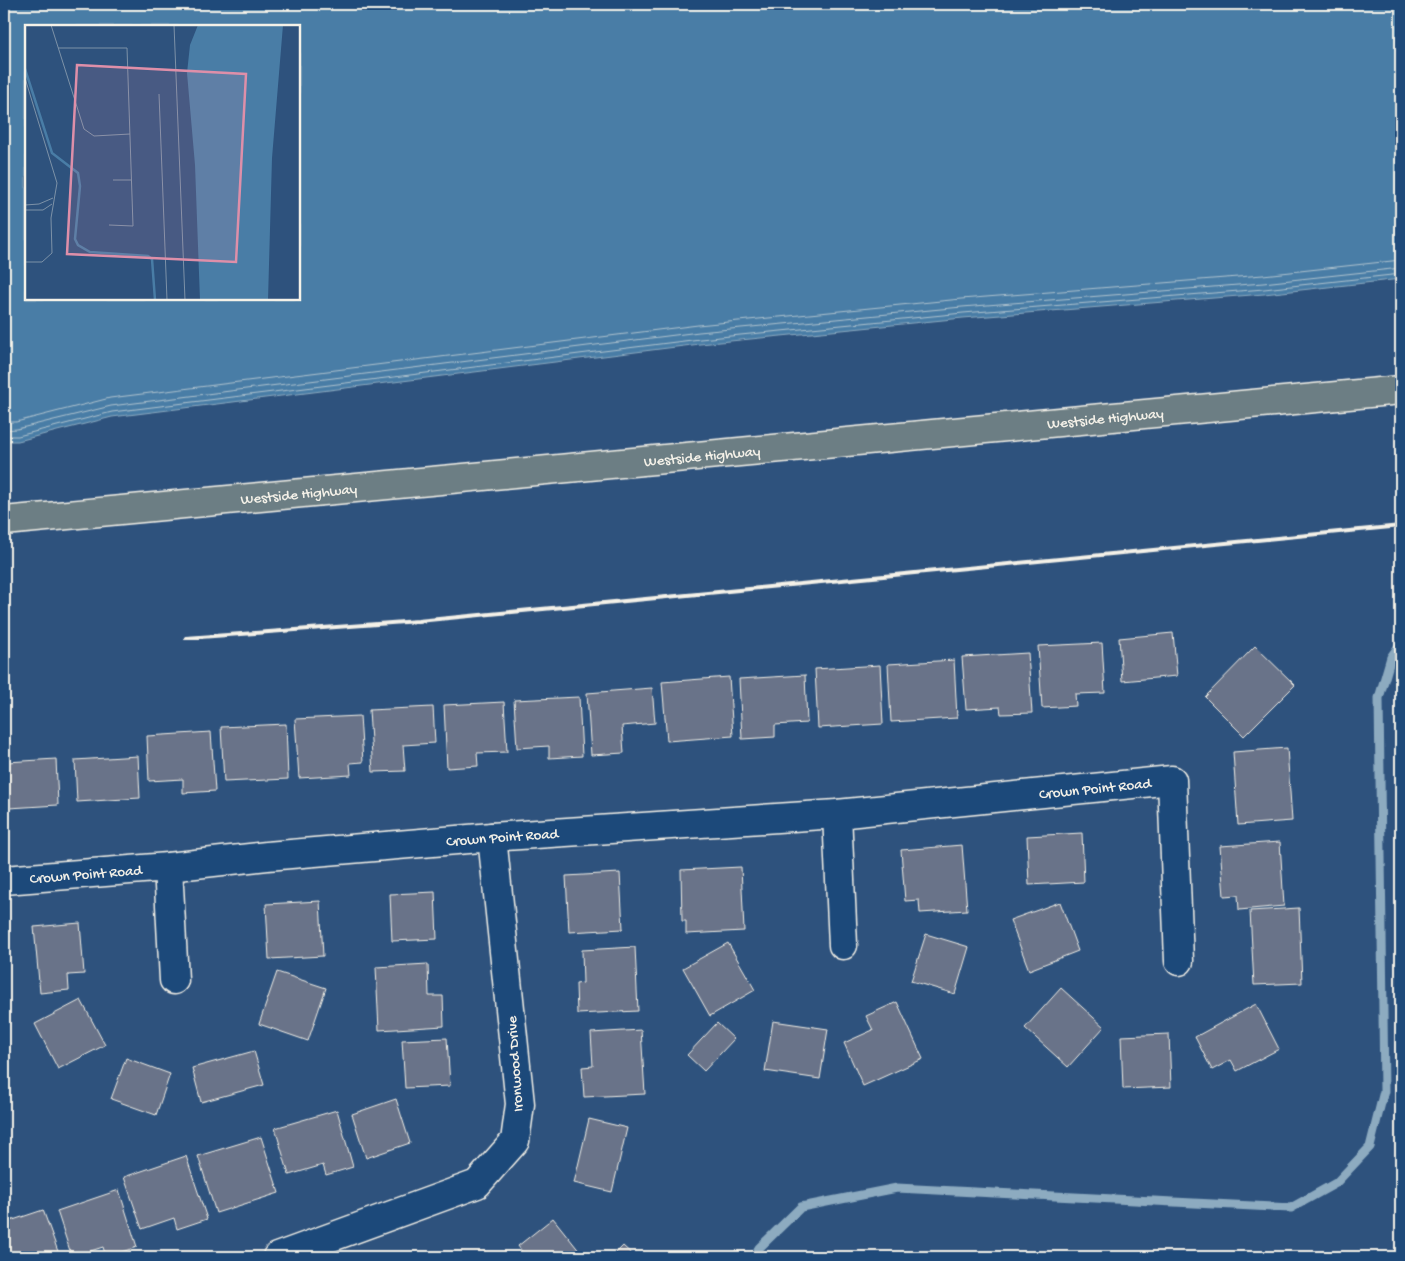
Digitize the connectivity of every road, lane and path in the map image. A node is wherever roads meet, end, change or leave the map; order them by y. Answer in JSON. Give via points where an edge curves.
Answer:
{"nodes":[{"id":1,"x":1401,"y":390,"type":"edge"},
{"id":2,"x":4,"y":521,"type":"edge"},
{"id":3,"x":837,"y":814,"type":"junction"},
{"id":4,"x":492,"y":837,"type":"junction"},
{"id":5,"x":168,"y":867,"type":"junction"},
{"id":6,"x":4,"y":880,"type":"edge"},
{"id":7,"x":843,"y":945,"type":"dead end"},
{"id":8,"x":1179,"y":961,"type":"dead end"},
{"id":9,"x":174,"y":980,"type":"dead end"},
{"id":10,"x":277,"y":1257,"type":"edge"}],
"edges":[{"from":1,"to":2,"type":"main road","name":"Westside Highway"},
{"from":3,"to":4,"type":"street","name":"Crown Point Road"},
{"from":3,"to":7,"type":"street"},
{"from":3,"to":8,"type":"street","name":"Crown Point Road","via":[[1172,780]]},
{"from":4,"to":5,"type":"street","name":"Crown Point Road"},
{"from":4,"to":10,"type":"street","name":"Ironwood Drive","via":[[520,1104],[515,1141],[477,1184]]},
{"from":5,"to":6,"type":"street","name":"Crown Point Road"},
{"from":5,"to":9,"type":"street"}]}
